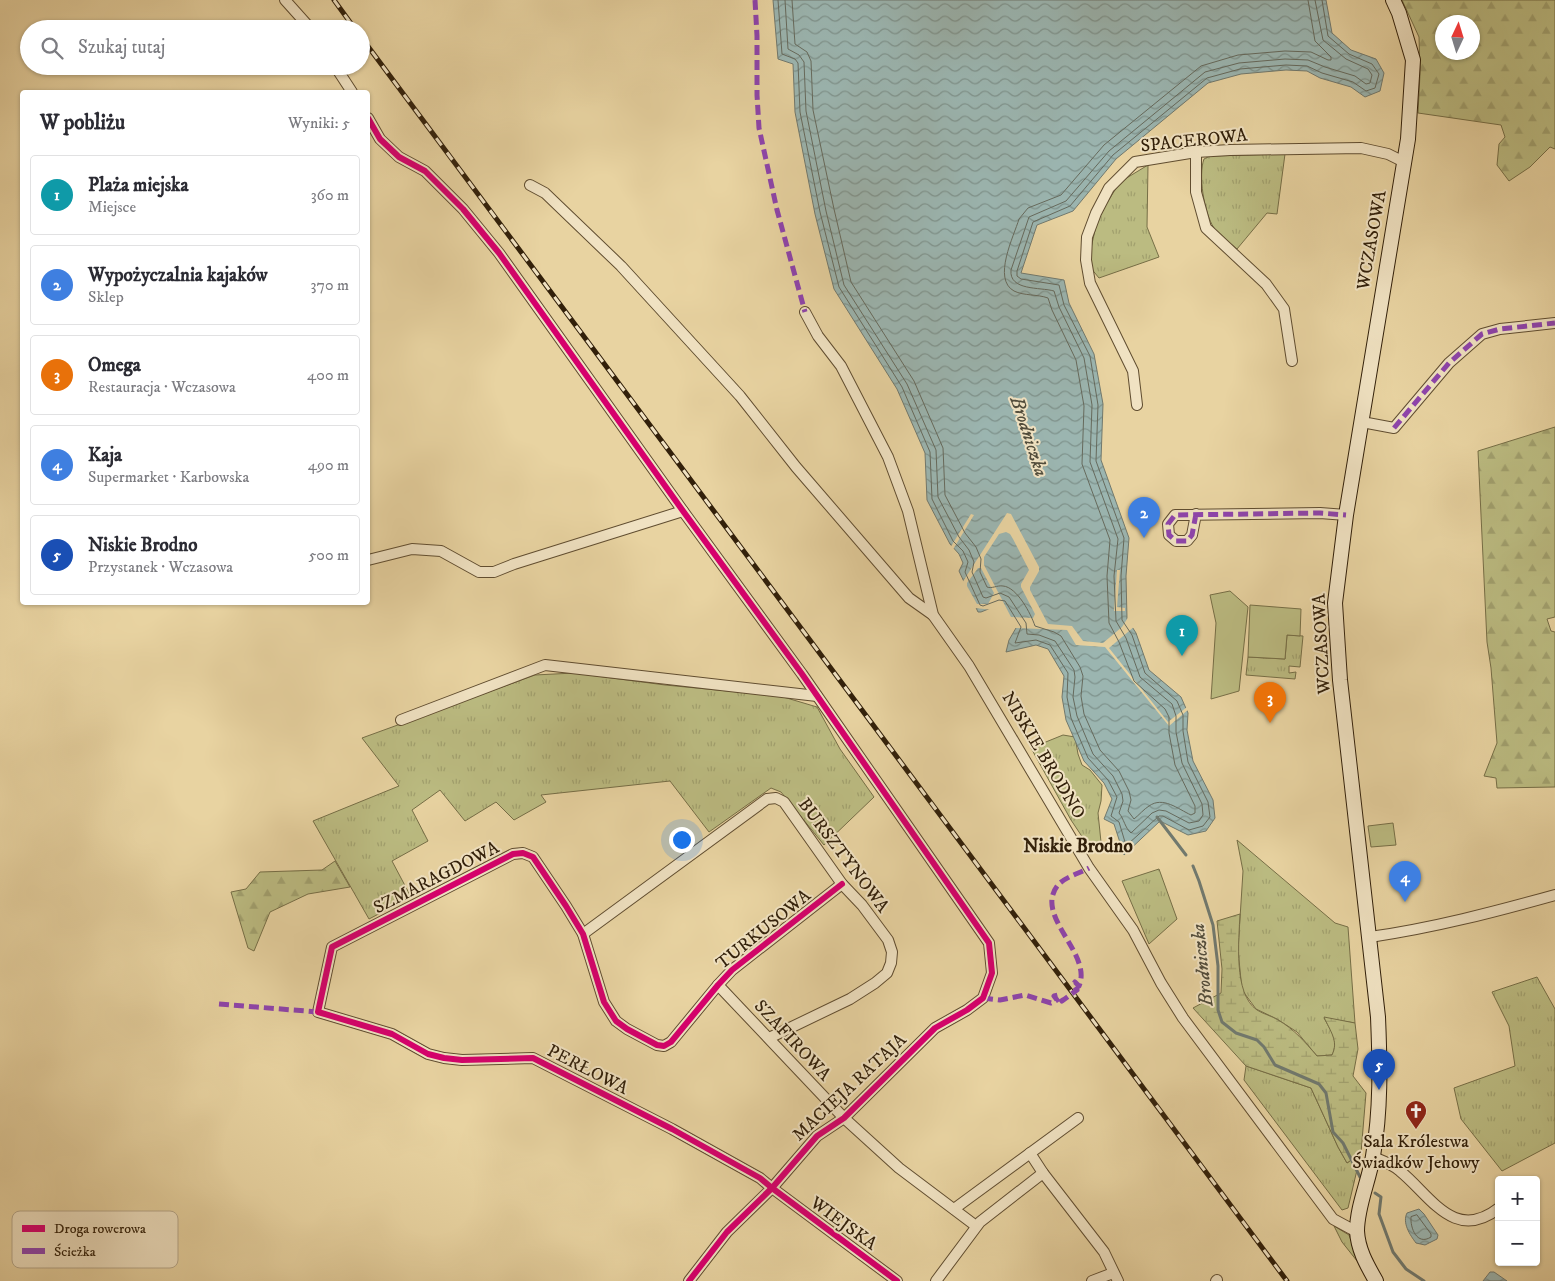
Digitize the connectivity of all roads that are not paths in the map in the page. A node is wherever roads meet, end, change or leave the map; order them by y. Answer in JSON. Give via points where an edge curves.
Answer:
{"nodes":[{"id":1,"x":285,"y":0,"type":"edge"},
{"id":2,"x":1393,"y":0,"type":"edge"},
{"id":3,"x":303,"y":20,"type":"edge"},
{"id":4,"x":341,"y":75,"type":"edge"},
{"id":5,"x":351,"y":90,"type":"edge"},
{"id":6,"x":370,"y":122,"type":"edge"},
{"id":7,"x":1196,"y":152,"type":"junction"},
{"id":8,"x":1404,"y":162,"type":"junction"},
{"id":9,"x":530,"y":185,"type":"dead end"},
{"id":10,"x":805,"y":312,"type":"dead end"},
{"id":11,"x":1555,"y":323,"type":"edge"},
{"id":12,"x":1292,"y":361,"type":"dead end"},
{"id":13,"x":1137,"y":405,"type":"dead end"},
{"id":14,"x":1362,"y":422,"type":"junction"},
{"id":15,"x":683,"y":511,"type":"junction"},
{"id":16,"x":1196,"y":514,"type":"dead end"},
{"id":17,"x":1346,"y":515,"type":"junction"},
{"id":18,"x":370,"y":560,"type":"edge"},
{"id":19,"x":933,"y":615,"type":"junction"},
{"id":20,"x":817,"y":696,"type":"junction"},
{"id":21,"x":401,"y":720,"type":"dead end"},
{"id":22,"x":842,"y":884,"type":"junction"},
{"id":23,"x":1555,"y":895,"type":"edge"},
{"id":24,"x":583,"y":934,"type":"junction"},
{"id":25,"x":1370,"y":937,"type":"junction"},
{"id":26,"x":718,"y":985,"type":"junction"},
{"id":27,"x":318,"y":1012,"type":"joint"},
{"id":28,"x":769,"y":1038,"type":"junction"},
{"id":29,"x":844,"y":1118,"type":"junction"},
{"id":30,"x":1078,"y":1118,"type":"dead end"},
{"id":31,"x":1030,"y":1152,"type":"junction"},
{"id":32,"x":1373,"y":1157,"type":"junction"},
{"id":33,"x":1043,"y":1173,"type":"junction"},
{"id":34,"x":772,"y":1188,"type":"junction"},
{"id":35,"x":954,"y":1209,"type":"junction"},
{"id":36,"x":1495,"y":1210,"type":"edge"},
{"id":37,"x":976,"y":1226,"type":"junction"},
{"id":38,"x":1357,"y":1232,"type":"junction"},
{"id":39,"x":1115,"y":1277,"type":"edge"},
{"id":40,"x":689,"y":1281,"type":"edge"},
{"id":41,"x":897,"y":1281,"type":"edge"},
{"id":42,"x":936,"y":1281,"type":"edge"},
{"id":43,"x":1092,"y":1281,"type":"edge"},
{"id":44,"x":1376,"y":1281,"type":"edge"}],
"edges":[{"from":1,"to":3,"type":"street"},
{"from":2,"to":8,"type":"street","name":"WCZASOWA","via":[[1400,13],[1413,60]]},
{"from":4,"to":5,"type":"street"},
{"from":6,"to":15,"type":"street","via":[[380,139],[399,157],[425,171],[463,209],[499,253]]},
{"from":7,"to":8,"type":"street","name":"SPACEROWA","via":[[1360,148],[1388,154]]},
{"from":7,"to":12,"type":"street","via":[[1196,192],[1206,228],[1266,284],[1284,309]]},
{"from":7,"to":13,"type":"street","name":"SPACEROWA","via":[[1135,162],[1109,188],[1088,237],[1086,260],[1090,283],[1133,370]]},
{"from":8,"to":14,"type":"street","name":"WCZASOWA"},
{"from":9,"to":19,"type":"street","via":[[545,194],[621,266],[740,396],[796,467],[910,598]]},
{"from":10,"to":19,"type":"street","name":"NISKIE BRODNO","via":[[841,366],[888,458],[908,510]]},
{"from":11,"to":14,"type":"street","via":[[1482,334],[1450,363],[1394,428]]},
{"from":14,"to":17,"type":"street","name":"WCZASOWA"},
{"from":15,"to":18,"type":"street","via":[[494,572],[479,572],[440,551],[431,550],[412,549]]},
{"from":15,"to":20,"type":"street"},
{"from":16,"to":17,"type":"street"},
{"from":17,"to":25,"type":"street","name":"WCZASOWA","via":[[1335,603],[1336,640]]},
{"from":19,"to":38,"type":"street","name":"NISKIE BRODNO","via":[[969,666],[1183,1018],[1333,1219]]},
{"from":20,"to":21,"type":"street","via":[[545,665]]},
{"from":20,"to":29,"type":"street","name":"MACIEJA RATAJA","via":[[990,943],[992,974],[983,998],[935,1028]]},
{"from":22,"to":24,"type":"street","name":"BURSZTYNOWA","via":[[784,802],[776,798],[767,799]]},
{"from":22,"to":26,"type":"street","name":"TURKUSOWA","via":[[732,970]]},
{"from":22,"to":28,"type":"street","name":"BURSZTYNOWA","via":[[888,940],[892,952],[887,973],[850,999]]},
{"from":23,"to":25,"type":"street","via":[[1485,914]]},
{"from":24,"to":26,"type":"street","name":"TURKUSOWA","via":[[609,1012],[627,1029],[657,1045],[672,1042]]},
{"from":24,"to":27,"type":"street","name":"SZMARAGDOWA","via":[[533,857],[513,854],[332,947]]},
{"from":25,"to":32,"type":"street","name":"WCZASOWA","via":[[1380,1066]]},
{"from":26,"to":28,"type":"street","name":"SZAFIROWA"},
{"from":27,"to":34,"type":"street","name":"PERŁOWA","via":[[392,1034],[428,1054],[444,1058],[533,1058],[672,1129],[760,1178]]},
{"from":28,"to":29,"type":"street","name":"SZAFIROWA"},
{"from":29,"to":34,"type":"street","name":"MACIEJA RATAJA","via":[[817,1136]]},
{"from":29,"to":35,"type":"street","name":"SZAFIROWA","via":[[899,1168]]},
{"from":30,"to":31,"type":"street"},
{"from":31,"to":33,"type":"street"},
{"from":31,"to":35,"type":"street"},
{"from":32,"to":36,"type":"street","via":[[1389,1163],[1441,1210],[1462,1221],[1483,1217]]},
{"from":32,"to":38,"type":"street","name":"WCZASOWA"},
{"from":33,"to":37,"type":"street"},
{"from":33,"to":39,"type":"street","via":[[1100,1246]]},
{"from":34,"to":40,"type":"street","name":"MACIEJA RATAJA","via":[[727,1232]]},
{"from":34,"to":41,"type":"street","name":"WIEJSKA"},
{"from":35,"to":37,"type":"street","name":"SZAFIROWA"},
{"from":37,"to":42,"type":"street"},
{"from":38,"to":44,"type":"street","via":[[1362,1256]]},
{"from":39,"to":43,"type":"street"}]}
